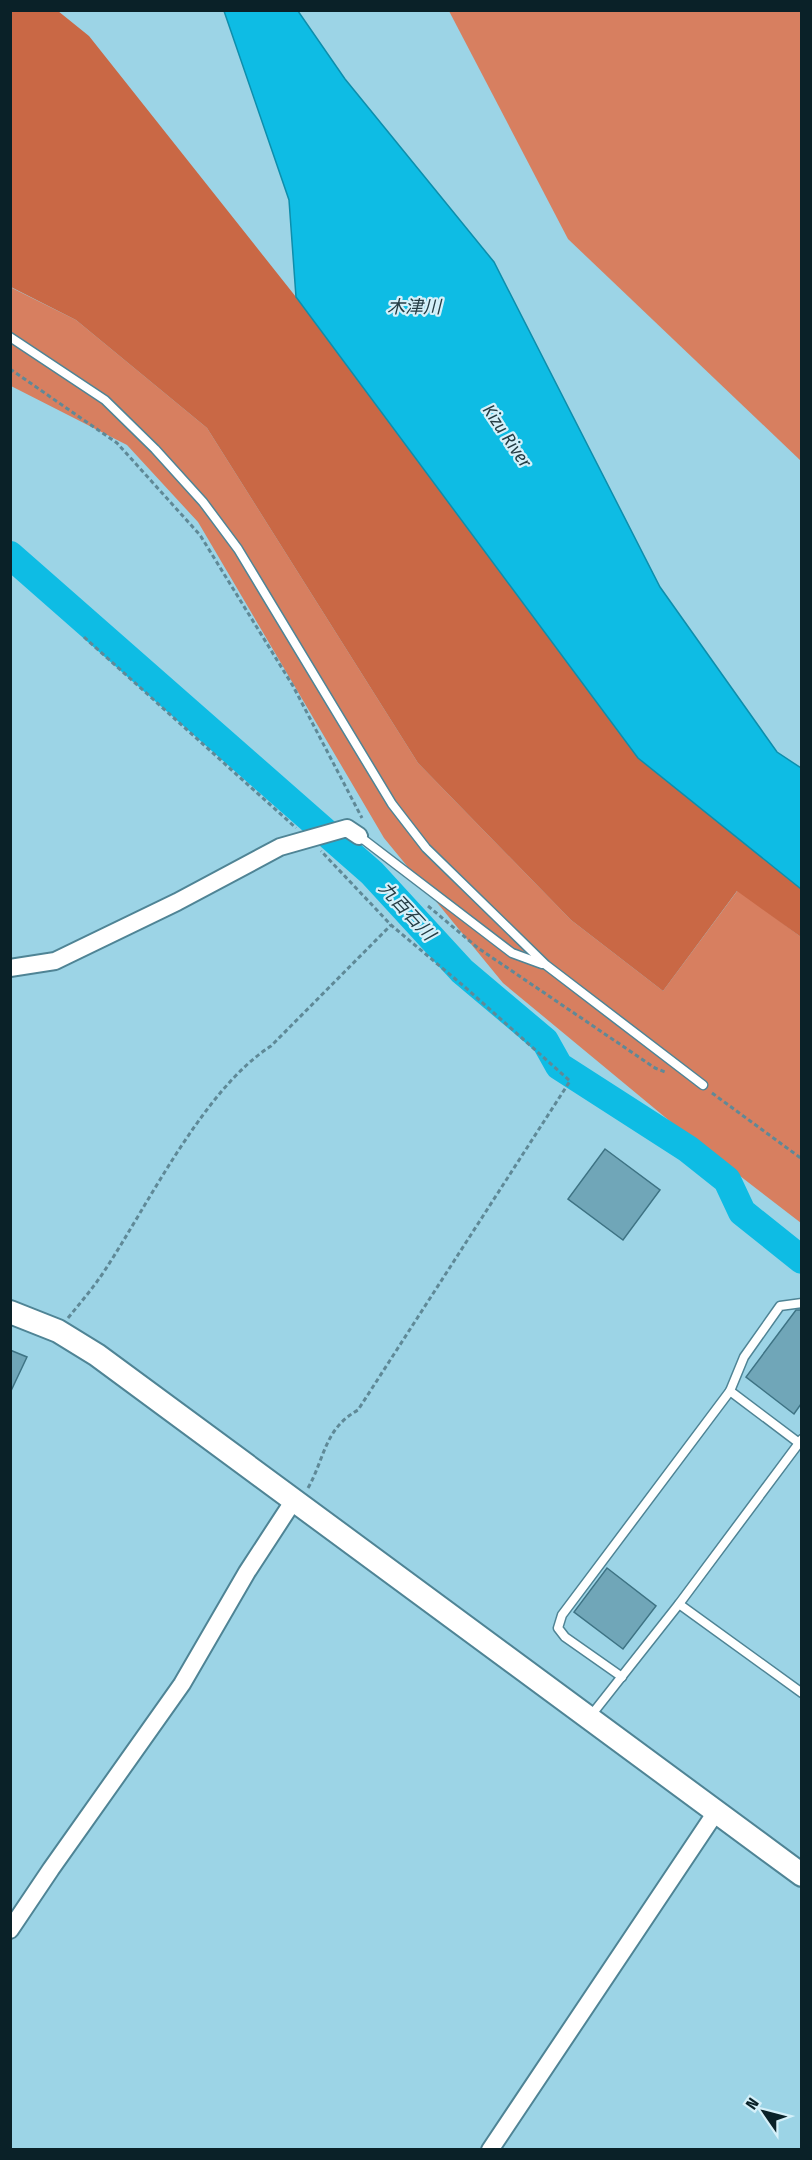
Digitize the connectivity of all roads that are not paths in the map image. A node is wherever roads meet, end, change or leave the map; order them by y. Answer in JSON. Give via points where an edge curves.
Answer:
{"nodes":[{"id":1,"x":10,"y":337,"type":"edge"},
{"id":2,"x":353,"y":832,"type":"joint"},
{"id":3,"x":546,"y":965,"type":"junction"},
{"id":4,"x":10,"y":968,"type":"edge"},
{"id":5,"x":703,"y":1086,"type":"dead end"},
{"id":6,"x":801,"y":1303,"type":"edge"},
{"id":7,"x":10,"y":1312,"type":"edge"},
{"id":8,"x":730,"y":1391,"type":"junction"},
{"id":9,"x":800,"y":1441,"type":"edge"},
{"id":10,"x":294,"y":1500,"type":"junction"},
{"id":11,"x":679,"y":1604,"type":"junction"},
{"id":12,"x":622,"y":1677,"type":"junction"},
{"id":13,"x":801,"y":1693,"type":"edge"},
{"id":14,"x":589,"y":1718,"type":"junction"},
{"id":15,"x":716,"y":1812,"type":"junction"},
{"id":16,"x":801,"y":1875,"type":"edge"},
{"id":17,"x":10,"y":1930,"type":"edge"},
{"id":18,"x":490,"y":2150,"type":"edge"}],
"edges":[{"from":1,"to":3,"type":"lane","via":[[105,400],[203,502],[238,549],[392,804],[426,848]]},
{"from":2,"to":3,"type":"lane","via":[[512,953]]},
{"from":2,"to":4,"type":"street","via":[[280,847],[55,960]]},
{"from":3,"to":5,"type":"lane"},
{"from":6,"to":8,"type":"lane","via":[[780,1306],[744,1357]]},
{"from":7,"to":10,"type":"street","via":[[58,1331],[97,1355]]},
{"from":8,"to":9,"type":"lane"},
{"from":8,"to":12,"type":"lane","via":[[562,1615],[558,1628],[565,1637]]},
{"from":9,"to":11,"type":"lane"},
{"from":10,"to":14,"type":"street"},
{"from":10,"to":17,"type":"street","via":[[182,1684]]},
{"from":11,"to":12,"type":"lane"},
{"from":11,"to":13,"type":"lane"},
{"from":12,"to":14,"type":"lane"},
{"from":14,"to":15,"type":"street"},
{"from":15,"to":16,"type":"street"},
{"from":15,"to":18,"type":"street"}]}
